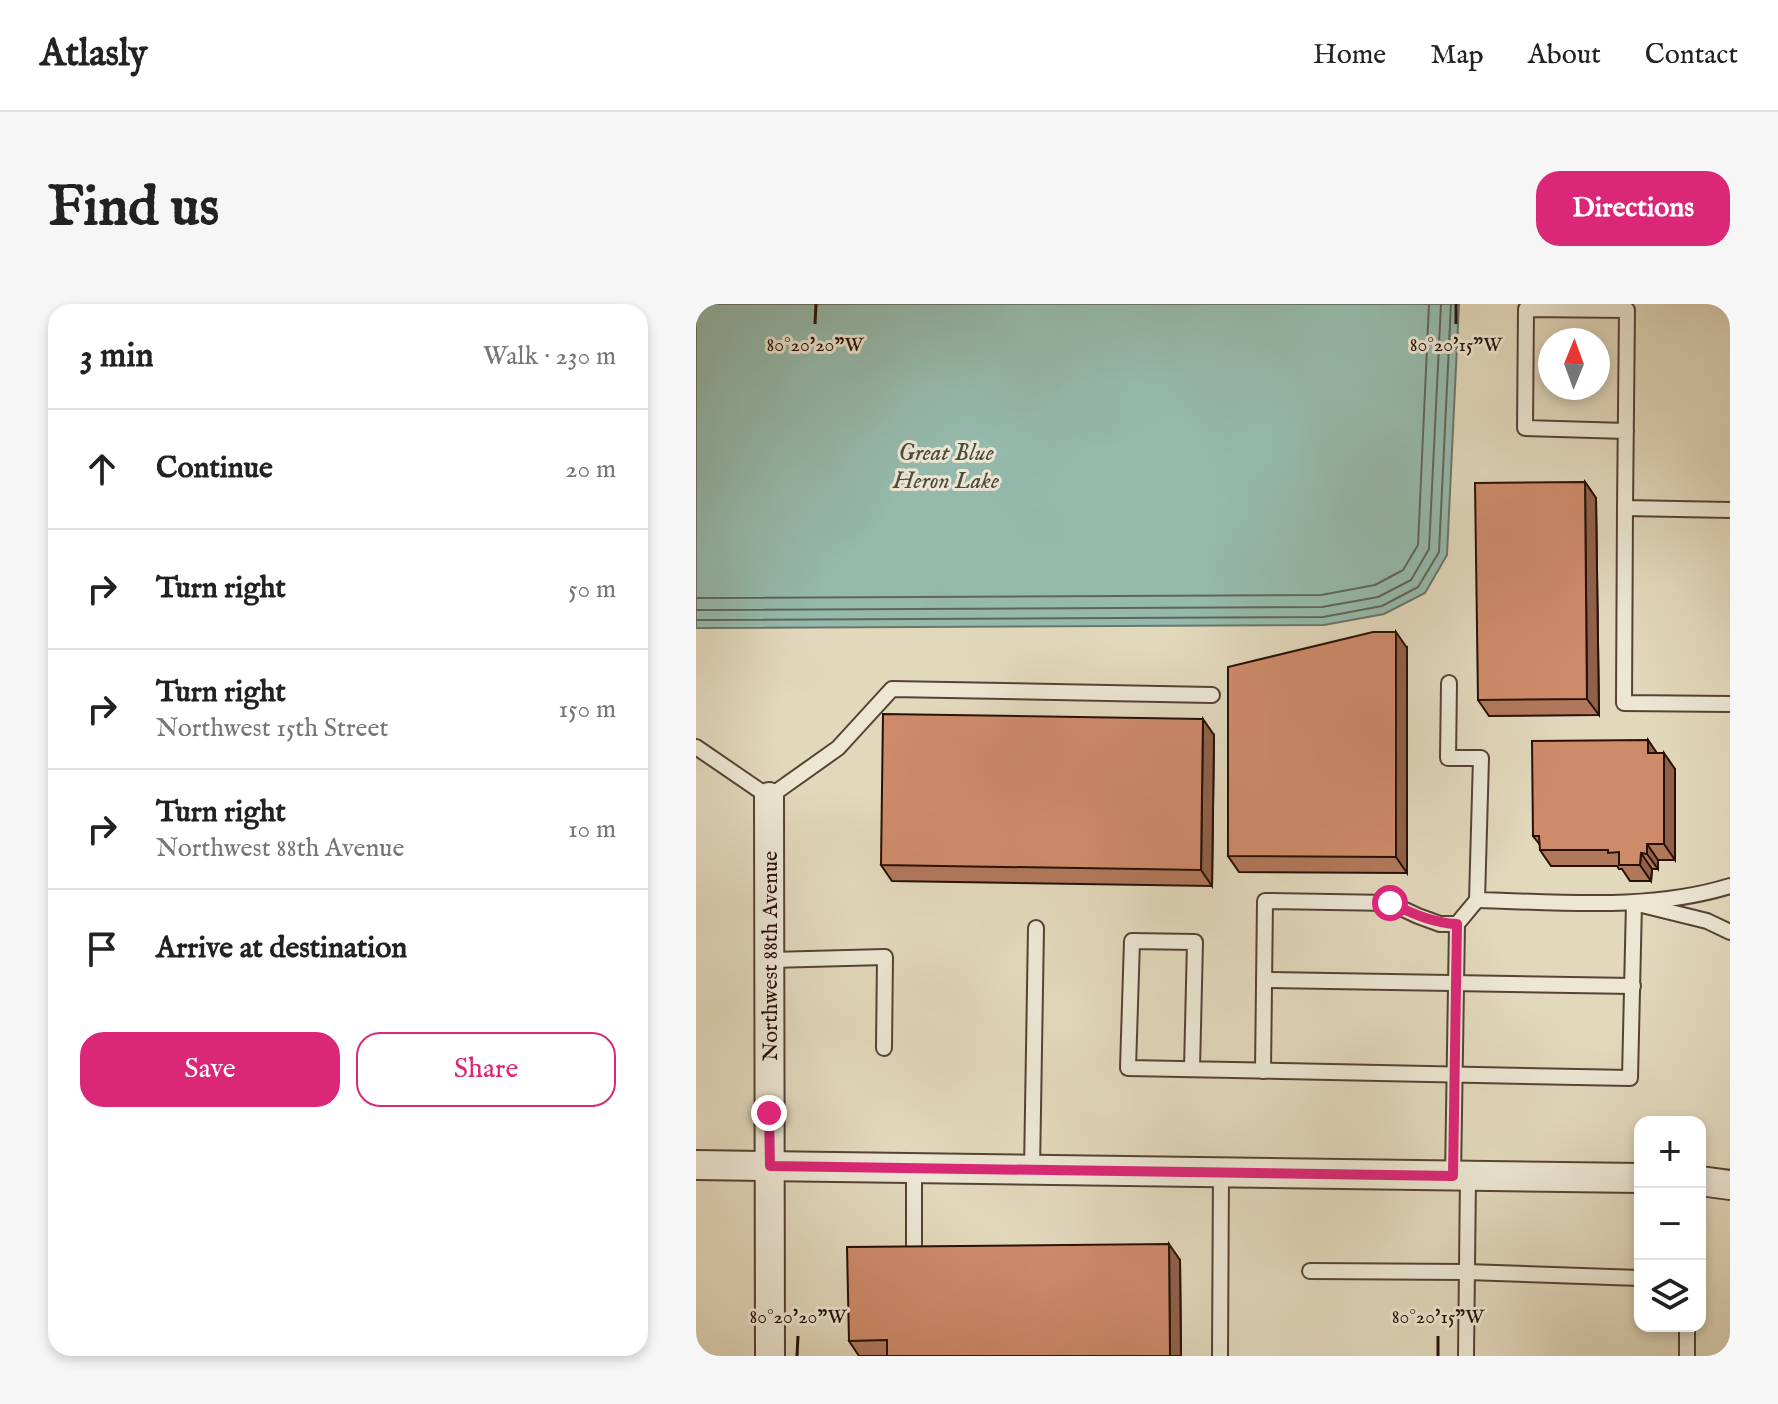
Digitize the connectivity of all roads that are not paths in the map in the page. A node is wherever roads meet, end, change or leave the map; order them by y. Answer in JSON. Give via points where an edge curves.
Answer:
{"nodes":[{"id":1,"x":1626,"y":431,"type":"junction"},
{"id":2,"x":1625,"y":508,"type":"junction"},
{"id":3,"x":1730,"y":510,"type":"edge"},
{"id":4,"x":1449,"y":683,"type":"dead end"},
{"id":5,"x":1212,"y":695,"type":"dead end"},
{"id":6,"x":1730,"y":704,"type":"edge"},
{"id":7,"x":696,"y":747,"type":"edge"},
{"id":8,"x":769,"y":797,"type":"junction"},
{"id":9,"x":1730,"y":886,"type":"edge"},
{"id":10,"x":1477,"y":900,"type":"junction"},
{"id":11,"x":1634,"y":903,"type":"junction"},
{"id":12,"x":1457,"y":924,"type":"junction"},
{"id":13,"x":1036,"y":928,"type":"dead end"},
{"id":14,"x":1730,"y":932,"type":"edge"},
{"id":15,"x":770,"y":960,"type":"junction"},
{"id":16,"x":1264,"y":980,"type":"junction"},
{"id":17,"x":1456,"y":982,"type":"junction"},
{"id":18,"x":1633,"y":986,"type":"junction"},
{"id":19,"x":884,"y":1048,"type":"dead end"},
{"id":20,"x":1192,"y":1069,"type":"junction"},
{"id":21,"x":1263,"y":1071,"type":"junction"},
{"id":22,"x":1454,"y":1075,"type":"junction"},
{"id":23,"x":696,"y":1165,"type":"edge"},
{"id":24,"x":770,"y":1166,"type":"junction"},
{"id":25,"x":914,"y":1168,"type":"junction"},
{"id":26,"x":1032,"y":1170,"type":"junction"},
{"id":27,"x":1221,"y":1172,"type":"junction"},
{"id":28,"x":1461,"y":1176,"type":"junction"},
{"id":29,"x":1634,"y":1178,"type":"edge"},
{"id":30,"x":1706,"y":1182,"type":"edge"},
{"id":31,"x":1730,"y":1185,"type":"edge"},
{"id":32,"x":914,"y":1258,"type":"edge"},
{"id":33,"x":1310,"y":1271,"type":"dead end"},
{"id":34,"x":1467,"y":1272,"type":"junction"},
{"id":35,"x":1634,"y":1278,"type":"edge"},
{"id":36,"x":1687,"y":1332,"type":"edge"},
{"id":37,"x":770,"y":1356,"type":"edge"},
{"id":38,"x":1220,"y":1356,"type":"edge"},
{"id":39,"x":1466,"y":1356,"type":"edge"},
{"id":40,"x":1687,"y":1356,"type":"edge"}],
"edges":[{"from":1,"to":1,"type":"lane","via":[[1627,310],[1526,309],[1525,428]]},
{"from":1,"to":2,"type":"lane"},
{"from":2,"to":3,"type":"lane"},
{"from":2,"to":6,"type":"lane","via":[[1624,703]]},
{"from":4,"to":10,"type":"lane","via":[[1448,758],[1481,758]]},
{"from":5,"to":8,"type":"lane","via":[[892,689],[838,748]]},
{"from":7,"to":8,"type":"lane"},
{"from":8,"to":15,"type":"street","name":"Northwest 88th Avenue"},
{"from":9,"to":11,"type":"lane","via":[[1705,895]]},
{"from":10,"to":11,"type":"lane"},
{"from":10,"to":12,"type":"lane"},
{"from":11,"to":14,"type":"lane"},
{"from":11,"to":18,"type":"lane"},
{"from":12,"to":16,"type":"lane","via":[[1440,924],[1390,903],[1265,901]]},
{"from":12,"to":17,"type":"lane"},
{"from":13,"to":26,"type":"lane"},
{"from":15,"to":19,"type":"lane","via":[[885,957]]},
{"from":15,"to":24,"type":"street","name":"Northwest 88th Avenue"},
{"from":16,"to":17,"type":"lane"},
{"from":16,"to":21,"type":"lane"},
{"from":17,"to":18,"type":"lane"},
{"from":17,"to":22,"type":"lane"},
{"from":18,"to":22,"type":"lane","via":[[1630,1078]]},
{"from":20,"to":20,"type":"lane","via":[[1128,1068],[1132,941],[1195,942]]},
{"from":20,"to":21,"type":"lane"},
{"from":21,"to":22,"type":"lane"},
{"from":22,"to":28,"type":"lane"},
{"from":23,"to":24,"type":"street"},
{"from":24,"to":25,"type":"street"},
{"from":24,"to":37,"type":"street","name":"Northwest 88th Avenue"},
{"from":25,"to":26,"type":"street"},
{"from":25,"to":32,"type":"lane"},
{"from":26,"to":27,"type":"street"},
{"from":27,"to":28,"type":"street"},
{"from":27,"to":38,"type":"lane"},
{"from":28,"to":29,"type":"street"},
{"from":28,"to":34,"type":"lane"},
{"from":30,"to":31,"type":"street"},
{"from":33,"to":34,"type":"lane"},
{"from":34,"to":35,"type":"lane"},
{"from":34,"to":39,"type":"lane"},
{"from":36,"to":40,"type":"lane"}]}
